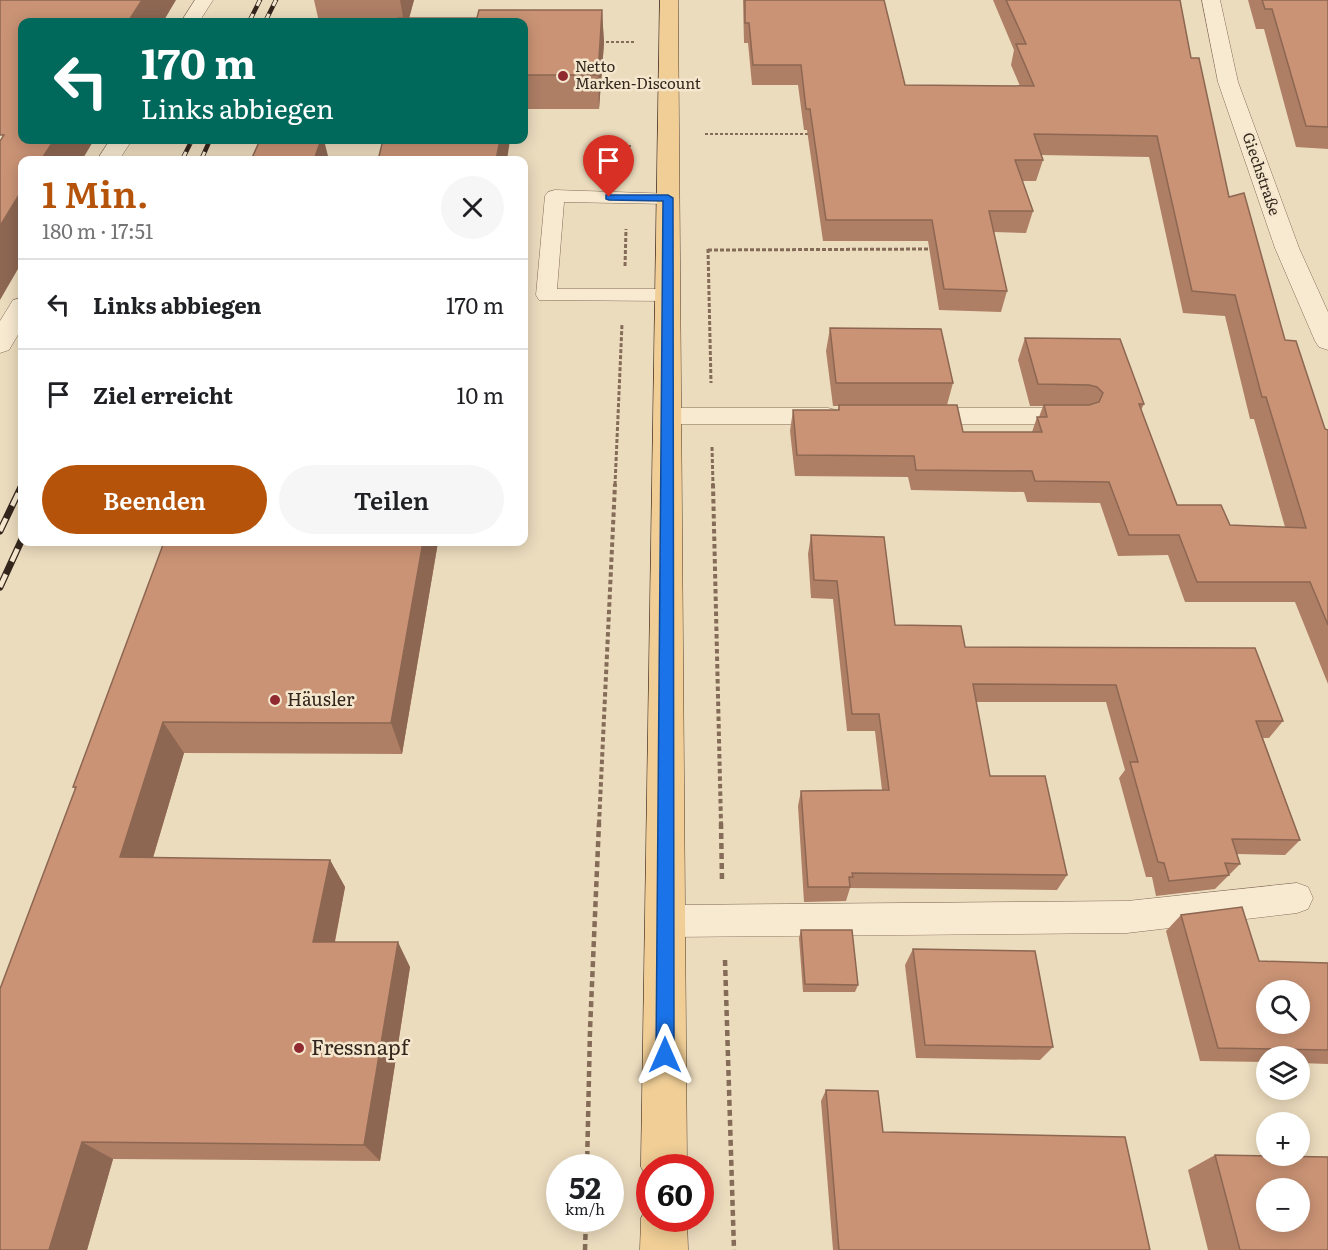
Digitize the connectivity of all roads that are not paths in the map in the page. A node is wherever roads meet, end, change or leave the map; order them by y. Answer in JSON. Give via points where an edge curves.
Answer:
{"nodes":[{"id":1,"x":204,"y":0,"type":"edge"},
{"id":2,"x":669,"y":0,"type":"edge"},
{"id":3,"x":1211,"y":0,"type":"edge"},
{"id":4,"x":193,"y":18,"type":"edge"},
{"id":5,"x":668,"y":198,"type":"junction"},
{"id":6,"x":668,"y":295,"type":"junction"},
{"id":7,"x":18,"y":313,"type":"edge"},
{"id":8,"x":1328,"y":341,"type":"edge"},
{"id":9,"x":0,"y":344,"type":"edge"},
{"id":10,"x":667,"y":416,"type":"junction"},
{"id":11,"x":854,"y":416,"type":"edge"},
{"id":12,"x":902,"y":416,"type":"edge"},
{"id":13,"x":1080,"y":416,"type":"edge"},
{"id":14,"x":1296,"y":898,"type":"dead end"},
{"id":15,"x":666,"y":921,"type":"junction"},
{"id":16,"x":664,"y":1154,"type":"edge"},
{"id":17,"x":664,"y":1232,"type":"edge"},
{"id":18,"x":664,"y":1250,"type":"edge"}],
"edges":[{"from":1,"to":4,"type":"street"},
{"from":2,"to":5,"type":"main road"},
{"from":3,"to":8,"type":"street","name":"Giechstraße","via":[[1228,82],[1287,248]]},
{"from":5,"to":6,"type":"main road"},
{"from":5,"to":6,"type":"lane","via":[[555,196],[546,294]]},
{"from":6,"to":10,"type":"main road"},
{"from":7,"to":9,"type":"street"},
{"from":10,"to":11,"type":"lane"},
{"from":10,"to":15,"type":"main road"},
{"from":12,"to":13,"type":"lane"},
{"from":14,"to":15,"type":"lane","via":[[1127,918]]},
{"from":15,"to":16,"type":"main road"},
{"from":17,"to":18,"type":"main road"}]}
